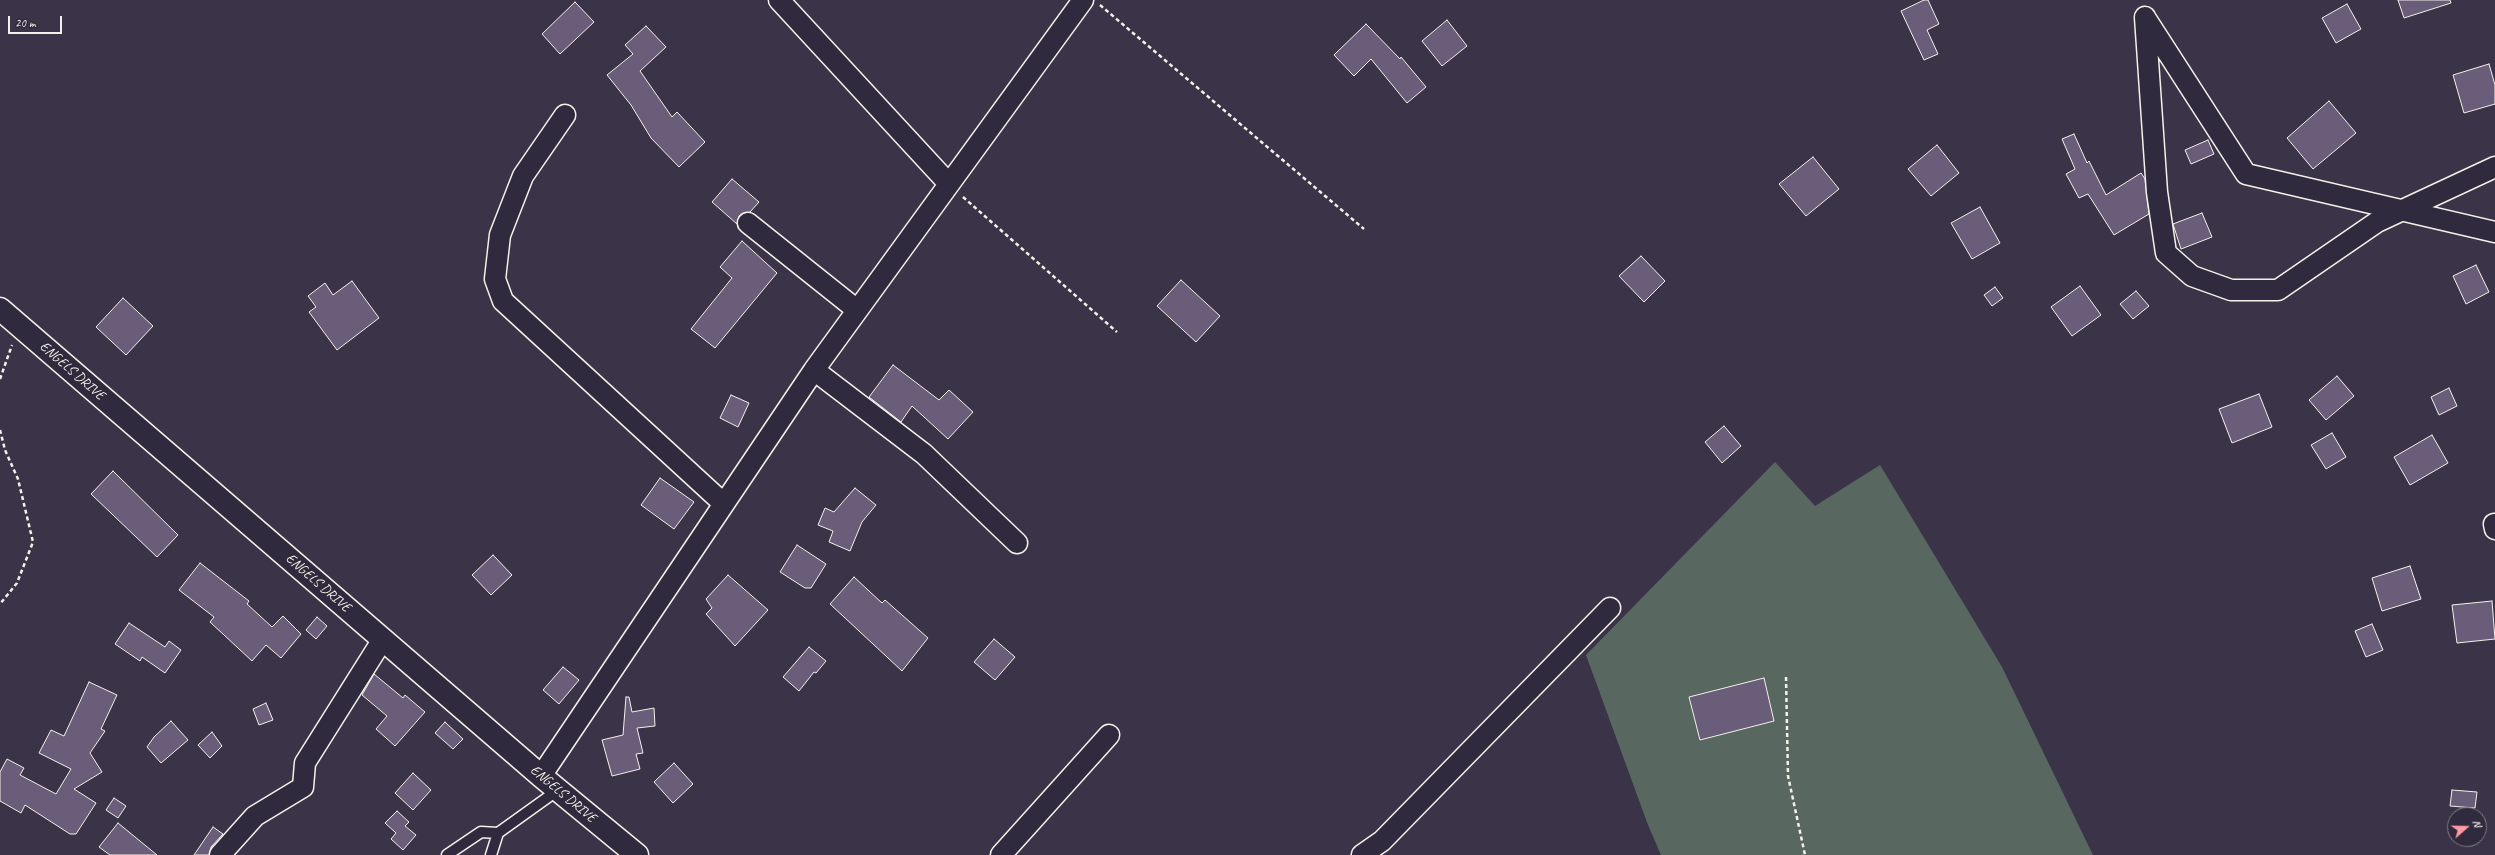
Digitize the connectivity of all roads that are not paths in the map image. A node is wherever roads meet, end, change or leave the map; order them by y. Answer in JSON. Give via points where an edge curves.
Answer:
{"nodes":[{"id":1,"x":779,"y":0,"type":"edge"},
{"id":2,"x":1083,"y":0,"type":"edge"},
{"id":3,"x":565,"y":115,"type":"dead end"},
{"id":4,"x":2495,"y":167,"type":"edge"},
{"id":5,"x":949,"y":184,"type":"junction"},
{"id":6,"x":2400,"y":210,"type":"junction"},
{"id":7,"x":748,"y":223,"type":"dead end"},
{"id":8,"x":2495,"y":232,"type":"edge"},
{"id":9,"x":0,"y":309,"type":"edge"},
{"id":10,"x":858,"y":310,"type":"junction"},
{"id":11,"x":814,"y":370,"type":"junction"},
{"id":12,"x":724,"y":504,"type":"junction"},
{"id":13,"x":1017,"y":543,"type":"dead end"},
{"id":14,"x":1610,"y":608,"type":"dead end"},
{"id":15,"x":382,"y":639,"type":"junction"},
{"id":16,"x":1109,"y":735,"type":"dead end"},
{"id":17,"x":542,"y":776,"type":"junction"},
{"id":18,"x":558,"y":790,"type":"junction"},
{"id":19,"x":498,"y":832,"type":"junction"},
{"id":20,"x":220,"y":855,"type":"edge"},
{"id":21,"x":446,"y":855,"type":"edge"},
{"id":22,"x":491,"y":855,"type":"edge"},
{"id":23,"x":637,"y":855,"type":"edge"},
{"id":24,"x":1001,"y":855,"type":"edge"},
{"id":25,"x":1362,"y":855,"type":"edge"}],
"edges":[{"from":1,"to":5,"type":"street"},
{"from":2,"to":5,"type":"street"},
{"from":3,"to":12,"type":"street","via":[[523,176],[500,235],[495,278],[504,301]]},
{"from":4,"to":6,"type":"street"},
{"from":5,"to":10,"type":"street"},
{"from":6,"to":6,"type":"street","via":[[2246,174],[2145,17],[2157,192],[2166,253],[2192,276],[2231,290],[2278,290],[2377,222]]},
{"from":6,"to":8,"type":"street"},
{"from":7,"to":10,"type":"street"},
{"from":9,"to":15,"type":"street","name":"ENGELS DRIVE"},
{"from":10,"to":11,"type":"street"},
{"from":11,"to":12,"type":"street"},
{"from":11,"to":13,"type":"street","via":[[924,454]]},
{"from":12,"to":17,"type":"street"},
{"from":14,"to":25,"type":"street","via":[[1382,841]]},
{"from":15,"to":17,"type":"street","name":"ENGELS DRIVE"},
{"from":15,"to":20,"type":"street","via":[[305,763],[303,787],[256,816]]},
{"from":16,"to":24,"type":"street"},
{"from":17,"to":18,"type":"street","name":"ENGELS DRIVE"},
{"from":18,"to":19,"type":"lane"},
{"from":18,"to":23,"type":"street","name":"ENGELS DRIVE"},
{"from":19,"to":21,"type":"lane","via":[[481,832]]},
{"from":19,"to":22,"type":"lane"}]}
